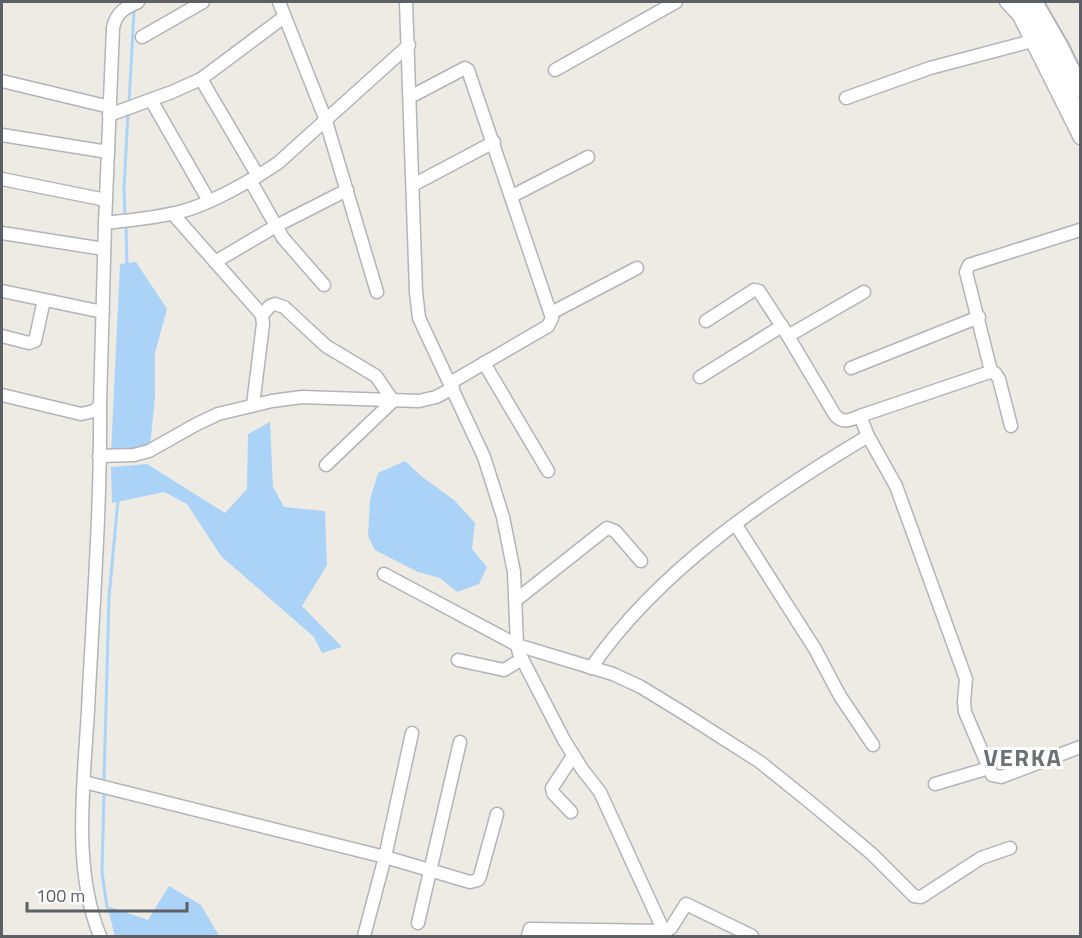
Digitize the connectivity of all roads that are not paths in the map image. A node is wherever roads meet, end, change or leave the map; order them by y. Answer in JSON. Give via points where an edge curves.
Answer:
{"nodes":[{"id":1,"x":138,"y":2,"type":"edge"},
{"id":2,"x":203,"y":2,"type":"edge"},
{"id":3,"x":279,"y":2,"type":"edge"},
{"id":4,"x":406,"y":2,"type":"edge"},
{"id":5,"x":676,"y":2,"type":"edge"},
{"id":6,"x":1006,"y":2,"type":"edge"},
{"id":7,"x":1015,"y":2,"type":"edge"},
{"id":8,"x":1034,"y":2,"type":"edge"},
{"id":9,"x":120,"y":6,"type":"edge"},
{"id":10,"x":284,"y":17,"type":"junction"},
{"id":11,"x":142,"y":38,"type":"dead end"},
{"id":12,"x":1032,"y":41,"type":"junction"},
{"id":13,"x":409,"y":45,"type":"junction"},
{"id":14,"x":555,"y":70,"type":"dead end"},
{"id":15,"x":201,"y":79,"type":"junction"},
{"id":16,"x":2,"y":81,"type":"edge"},
{"id":17,"x":1080,"y":88,"type":"edge"},
{"id":18,"x":410,"y":97,"type":"junction"},
{"id":19,"x":846,"y":98,"type":"dead end"},
{"id":20,"x":151,"y":100,"type":"junction"},
{"id":21,"x":109,"y":111,"type":"junction"},
{"id":22,"x":326,"y":118,"type":"junction"},
{"id":23,"x":1080,"y":118,"type":"edge"},
{"id":24,"x":2,"y":135,"type":"edge"},
{"id":25,"x":1080,"y":138,"type":"edge"},
{"id":26,"x":494,"y":142,"type":"junction"},
{"id":27,"x":108,"y":152,"type":"junction"},
{"id":28,"x":588,"y":157,"type":"dead end"},
{"id":29,"x":254,"y":178,"type":"junction"},
{"id":30,"x":2,"y":179,"type":"edge"},
{"id":31,"x":413,"y":185,"type":"junction"},
{"id":32,"x":347,"y":190,"type":"junction"},
{"id":33,"x":512,"y":196,"type":"junction"},
{"id":34,"x":106,"y":200,"type":"junction"},
{"id":35,"x":208,"y":201,"type":"junction"},
{"id":36,"x":173,"y":214,"type":"junction"},
{"id":37,"x":105,"y":223,"type":"junction"},
{"id":38,"x":276,"y":226,"type":"junction"},
{"id":39,"x":1080,"y":230,"type":"edge"},
{"id":40,"x":2,"y":232,"type":"edge"},
{"id":41,"x":104,"y":249,"type":"junction"},
{"id":42,"x":215,"y":261,"type":"junction"},
{"id":43,"x":637,"y":268,"type":"dead end"},
{"id":44,"x":324,"y":285,"type":"dead end"},
{"id":45,"x":2,"y":291,"type":"edge"},
{"id":46,"x":377,"y":292,"type":"dead end"},
{"id":47,"x":864,"y":292,"type":"dead end"},
{"id":48,"x":44,"y":300,"type":"junction"},
{"id":49,"x":103,"y":312,"type":"junction"},
{"id":50,"x":551,"y":313,"type":"junction"},
{"id":51,"x":262,"y":315,"type":"junction"},
{"id":52,"x":979,"y":317,"type":"junction"},
{"id":53,"x":706,"y":321,"type":"dead end"},
{"id":54,"x":785,"y":331,"type":"junction"},
{"id":55,"x":2,"y":336,"type":"edge"},
{"id":56,"x":484,"y":363,"type":"junction"},
{"id":57,"x":851,"y":368,"type":"dead end"},
{"id":58,"x":990,"y":372,"type":"junction"},
{"id":59,"x":700,"y":377,"type":"dead end"},
{"id":60,"x":452,"y":386,"type":"junction"},
{"id":61,"x":2,"y":395,"type":"edge"},
{"id":62,"x":393,"y":401,"type":"junction"},
{"id":63,"x":100,"y":405,"type":"junction"},
{"id":64,"x":253,"y":405,"type":"junction"},
{"id":65,"x":860,"y":416,"type":"junction"},
{"id":66,"x":1011,"y":426,"type":"dead end"},
{"id":67,"x":868,"y":436,"type":"junction"},
{"id":68,"x":99,"y":456,"type":"junction"},
{"id":69,"x":326,"y":465,"type":"dead end"},
{"id":70,"x":548,"y":471,"type":"dead end"},
{"id":71,"x":736,"y":525,"type":"junction"},
{"id":72,"x":641,"y":561,"type":"dead end"},
{"id":73,"x":384,"y":574,"type":"dead end"},
{"id":74,"x":516,"y":600,"type":"junction"},
{"id":75,"x":517,"y":645,"type":"junction"},
{"id":76,"x":522,"y":659,"type":"junction"},
{"id":77,"x":458,"y":660,"type":"dead end"},
{"id":78,"x":591,"y":668,"type":"junction"},
{"id":79,"x":412,"y":733,"type":"dead end"},
{"id":80,"x":460,"y":742,"type":"dead end"},
{"id":81,"x":873,"y":745,"type":"dead end"},
{"id":82,"x":1080,"y":747,"type":"edge"},
{"id":83,"x":573,"y":756,"type":"junction"},
{"id":84,"x":989,"y":768,"type":"junction"},
{"id":85,"x":84,"y":782,"type":"junction"},
{"id":86,"x":935,"y":784,"type":"dead end"},
{"id":87,"x":571,"y":812,"type":"dead end"},
{"id":88,"x":496,"y":814,"type":"dead end"},
{"id":89,"x":1010,"y":848,"type":"dead end"},
{"id":90,"x":386,"y":857,"type":"junction"},
{"id":91,"x":431,"y":871,"type":"junction"},
{"id":92,"x":418,"y":923,"type":"dead end"},
{"id":93,"x":584,"y":933,"type":"edge"},
{"id":94,"x":664,"y":934,"type":"edge"},
{"id":95,"x":100,"y":936,"type":"edge"},
{"id":96,"x":364,"y":936,"type":"edge"},
{"id":97,"x":528,"y":936,"type":"edge"},
{"id":98,"x":752,"y":936,"type":"edge"}],
"edges":[{"from":1,"to":9,"type":"street"},
{"from":2,"to":11,"type":"street"},
{"from":3,"to":10,"type":"street"},
{"from":4,"to":13,"type":"street"},
{"from":5,"to":14,"type":"street"},
{"from":6,"to":12,"type":"street"},
{"from":7,"to":23,"type":"main road","via":[[1039,33]]},
{"from":8,"to":17,"type":"main road"},
{"from":9,"to":21,"type":"street","via":[[113,28]]},
{"from":10,"to":15,"type":"street"},
{"from":10,"to":22,"type":"street"},
{"from":12,"to":19,"type":"street","via":[[930,68]]},
{"from":12,"to":25,"type":"street"},
{"from":13,"to":18,"type":"street"},
{"from":13,"to":22,"type":"street"},
{"from":15,"to":20,"type":"street"},
{"from":15,"to":29,"type":"street"},
{"from":16,"to":21,"type":"street"},
{"from":18,"to":26,"type":"street","via":[[465,68]]},
{"from":18,"to":31,"type":"street"},
{"from":20,"to":21,"type":"street"},
{"from":20,"to":35,"type":"street"},
{"from":21,"to":27,"type":"street"},
{"from":22,"to":29,"type":"street","via":[[278,163]]},
{"from":22,"to":32,"type":"street"},
{"from":24,"to":27,"type":"street"},
{"from":26,"to":31,"type":"street"},
{"from":26,"to":33,"type":"street"},
{"from":27,"to":34,"type":"street"},
{"from":28,"to":33,"type":"street"},
{"from":29,"to":35,"type":"street"},
{"from":29,"to":38,"type":"street"},
{"from":30,"to":34,"type":"street"},
{"from":31,"to":60,"type":"street","via":[[417,305],[423,327]]},
{"from":32,"to":38,"type":"street"},
{"from":32,"to":46,"type":"street"},
{"from":33,"to":50,"type":"street"},
{"from":34,"to":37,"type":"street"},
{"from":35,"to":36,"type":"street"},
{"from":36,"to":37,"type":"street"},
{"from":36,"to":42,"type":"street"},
{"from":37,"to":41,"type":"street"},
{"from":38,"to":42,"type":"street"},
{"from":38,"to":44,"type":"street"},
{"from":39,"to":52,"type":"street","via":[[969,265],[966,272]]},
{"from":40,"to":41,"type":"street"},
{"from":41,"to":49,"type":"street"},
{"from":42,"to":51,"type":"street"},
{"from":43,"to":50,"type":"street"},
{"from":45,"to":48,"type":"street"},
{"from":47,"to":54,"type":"street"},
{"from":48,"to":49,"type":"street"},
{"from":48,"to":55,"type":"street","via":[[35,340],[29,343]]},
{"from":49,"to":63,"type":"street"},
{"from":50,"to":56,"type":"street","via":[[548,326]]},
{"from":51,"to":62,"type":"street","via":[[275,304],[284,307],[326,346],[376,376]]},
{"from":51,"to":64,"type":"street"},
{"from":52,"to":57,"type":"street"},
{"from":52,"to":58,"type":"street"},
{"from":53,"to":54,"type":"street","via":[[756,290]]},
{"from":54,"to":59,"type":"street"},
{"from":54,"to":65,"type":"street","via":[[835,415],[842,421]]},
{"from":56,"to":60,"type":"street"},
{"from":56,"to":70,"type":"street"},
{"from":58,"to":65,"type":"street"},
{"from":58,"to":66,"type":"street","via":[[999,379]]},
{"from":60,"to":62,"type":"street","via":[[427,400]]},
{"from":60,"to":74,"type":"street","via":[[494,484],[510,549]]},
{"from":61,"to":63,"type":"street","via":[[81,414]]},
{"from":62,"to":64,"type":"street","via":[[302,397]]},
{"from":62,"to":69,"type":"street"},
{"from":63,"to":68,"type":"street"},
{"from":64,"to":68,"type":"street","via":[[195,424],[149,452]]},
{"from":65,"to":67,"type":"street"},
{"from":67,"to":71,"type":"street"},
{"from":67,"to":84,"type":"street","via":[[896,486],[966,679],[964,706]]},
{"from":68,"to":85,"type":"street"},
{"from":71,"to":78,"type":"street","via":[[672,577],[625,623]]},
{"from":71,"to":81,"type":"street"},
{"from":72,"to":74,"type":"street","via":[[615,531],[607,528]]},
{"from":73,"to":75,"type":"street"},
{"from":74,"to":75,"type":"street"},
{"from":75,"to":76,"type":"street"},
{"from":75,"to":78,"type":"street"},
{"from":76,"to":77,"type":"street","via":[[504,670]]},
{"from":76,"to":83,"type":"street"},
{"from":78,"to":89,"type":"street","via":[[641,687],[760,762],[872,854],[914,896],[921,897],[981,858]]},
{"from":79,"to":90,"type":"street"},
{"from":80,"to":91,"type":"street"},
{"from":82,"to":84,"type":"street","via":[[1001,777],[992,775]]},
{"from":83,"to":87,"type":"street","via":[[552,788]]},
{"from":83,"to":94,"type":"street","via":[[600,792]]},
{"from":84,"to":86,"type":"street"},
{"from":85,"to":90,"type":"street"},
{"from":85,"to":95,"type":"street","via":[[85,881]]},
{"from":88,"to":91,"type":"street","via":[[478,880],[470,882]]},
{"from":90,"to":91,"type":"street"},
{"from":90,"to":96,"type":"street"},
{"from":91,"to":92,"type":"street"},
{"from":93,"to":94,"type":"street"},
{"from":93,"to":97,"type":"street","via":[[530,929]]},
{"from":94,"to":98,"type":"street","via":[[686,904]]}]}
